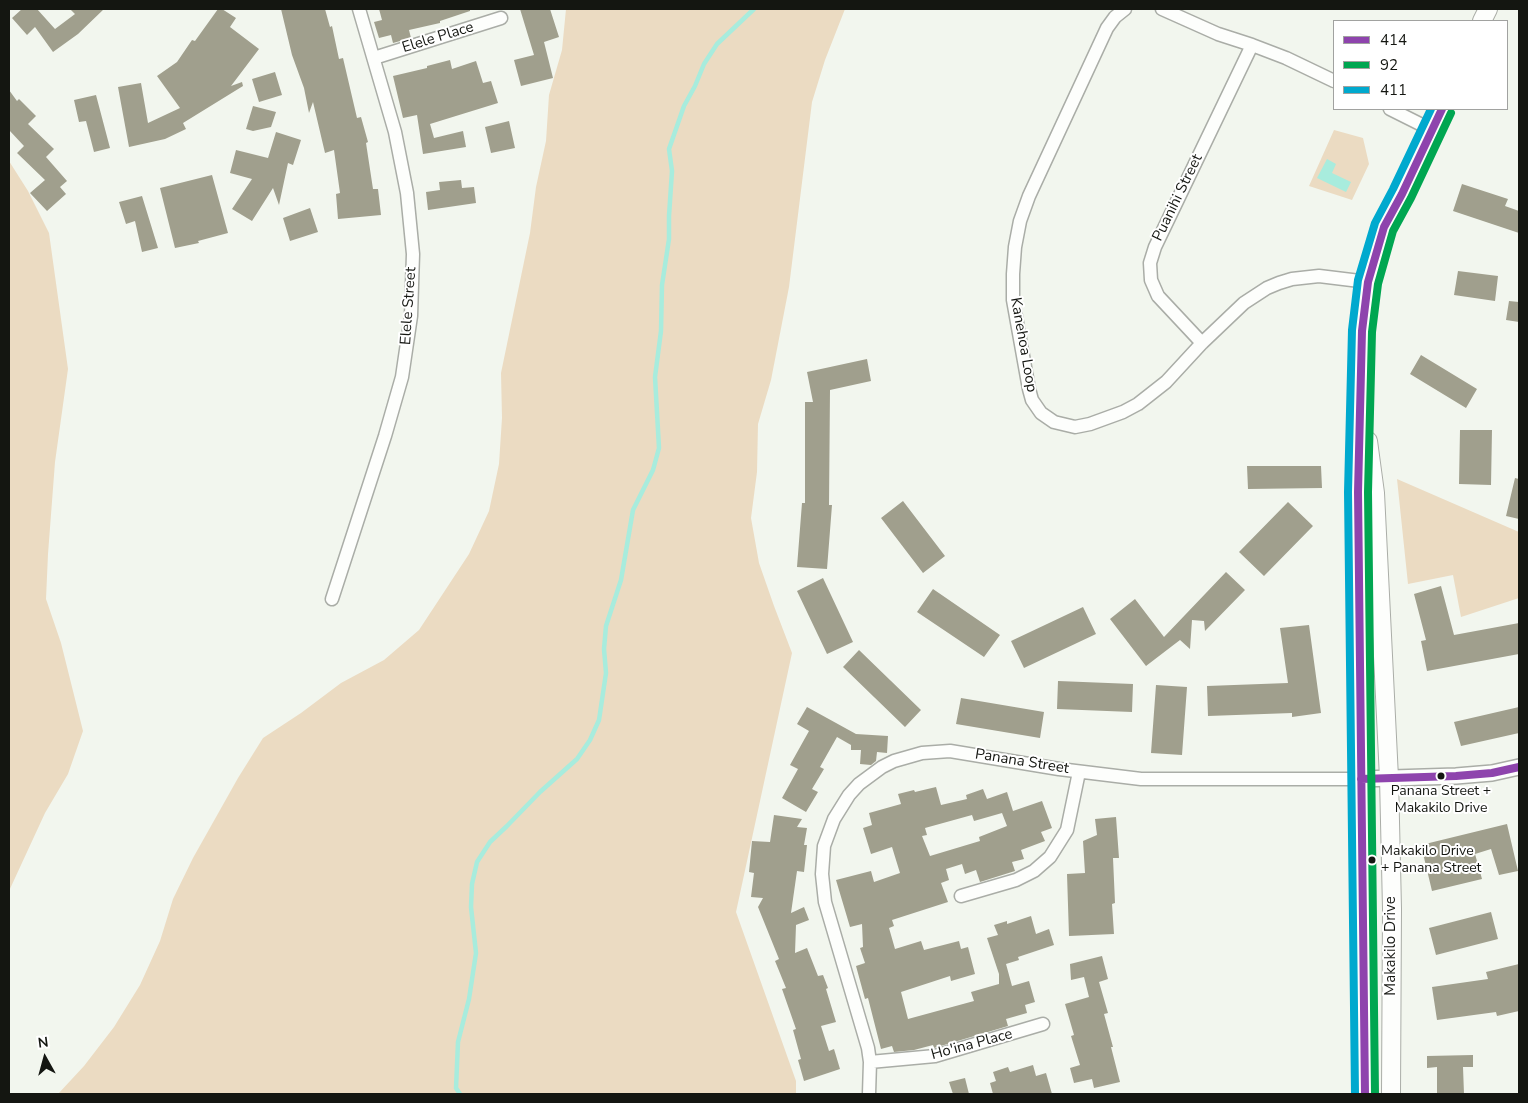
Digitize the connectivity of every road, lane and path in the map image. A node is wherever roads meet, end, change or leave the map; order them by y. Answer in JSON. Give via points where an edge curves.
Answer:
{"nodes":[{"id":1,"x":359,"y":9,"type":"edge"},
{"id":2,"x":1125,"y":9,"type":"edge"},
{"id":3,"x":1162,"y":9,"type":"edge"},
{"id":4,"x":501,"y":18,"type":"dead end"},
{"id":5,"x":1252,"y":44,"type":"junction"},
{"id":6,"x":374,"y":58,"type":"junction"},
{"id":7,"x":1333,"y":80,"type":"edge"},
{"id":8,"x":1392,"y":110,"type":"edge"},
{"id":9,"x":1442,"y":110,"type":"edge"},
{"id":10,"x":1432,"y":130,"type":"junction"},
{"id":11,"x":1368,"y":282,"type":"junction"},
{"id":12,"x":1202,"y":343,"type":"junction"},
{"id":13,"x":1360,"y":378,"type":"junction"},
{"id":14,"x":332,"y":599,"type":"dead end"},
{"id":15,"x":1519,"y":767,"type":"edge"},
{"id":16,"x":1079,"y":772,"type":"junction"},
{"id":17,"x":1389,"y":778,"type":"junction"},
{"id":18,"x":1361,"y":779,"type":"junction"},
{"id":19,"x":960,"y":896,"type":"dead end"},
{"id":20,"x":1043,"y":1024,"type":"dead end"},
{"id":21,"x":870,"y":1062,"type":"junction"},
{"id":22,"x":1365,"y":1087,"type":"edge"},
{"id":23,"x":1391,"y":1087,"type":"edge"},
{"id":24,"x":869,"y":1094,"type":"edge"}],
"edges":[{"from":1,"to":6,"type":"street","name":"Elele Street"},
{"from":2,"to":12,"type":"street","name":"Kanehoa Loop","via":[[1109,24],[1020,221],[1015,247],[1013,300],[1031,394],[1038,409],[1054,422],[1074,427],[1090,424],[1123,412],[1152,393]]},
{"from":3,"to":5,"type":"street","via":[[1218,34]]},
{"from":4,"to":6,"type":"street","name":"Elele Place"},
{"from":5,"to":7,"type":"street"},
{"from":5,"to":12,"type":"street","name":"Puanihi Street","via":[[1150,263],[1151,280],[1158,296]]},
{"from":6,"to":14,"type":"street","name":"Elele Street","via":[[408,193],[413,254],[411,316],[402,377],[388,428]]},
{"from":8,"to":10,"type":"street"},
{"from":9,"to":10,"type":"main road","name":"Makakilo Drive"},
{"from":10,"to":11,"type":"main road","name":"Makakilo Drive","via":[[1384,227]]},
{"from":11,"to":12,"type":"street","name":"Kanehoa Loop","via":[[1319,276],[1279,283],[1244,303]]},
{"from":11,"to":13,"type":"main road","name":"Makakilo Drive"},
{"from":13,"to":17,"type":"main road","name":"Makakilo Drive","via":[[1374,493]]},
{"from":13,"to":18,"type":"main road","name":"Makakilo Drive"},
{"from":15,"to":17,"type":"street","name":"Panana Street","via":[[1492,773]]},
{"from":16,"to":18,"type":"street","name":"Panana Street","via":[[1141,779]]},
{"from":16,"to":19,"type":"street","via":[[1067,830],[1050,857],[1034,871],[1016,880]]},
{"from":16,"to":21,"type":"street","name":"Panana Street","via":[[961,752],[922,753],[894,761],[870,775],[841,806],[824,846],[823,888]]},
{"from":17,"to":18,"type":"street","name":"Panana Street"},
{"from":17,"to":23,"type":"main road","name":"Makakilo Drive"},
{"from":18,"to":22,"type":"main road","name":"Makakilo Drive"},
{"from":20,"to":21,"type":"street","name":"Ho'ina Place","via":[[934,1056]]},
{"from":21,"to":24,"type":"street","name":"Panana Street"},
{"from":22,"to":23,"type":"main road"}]}
